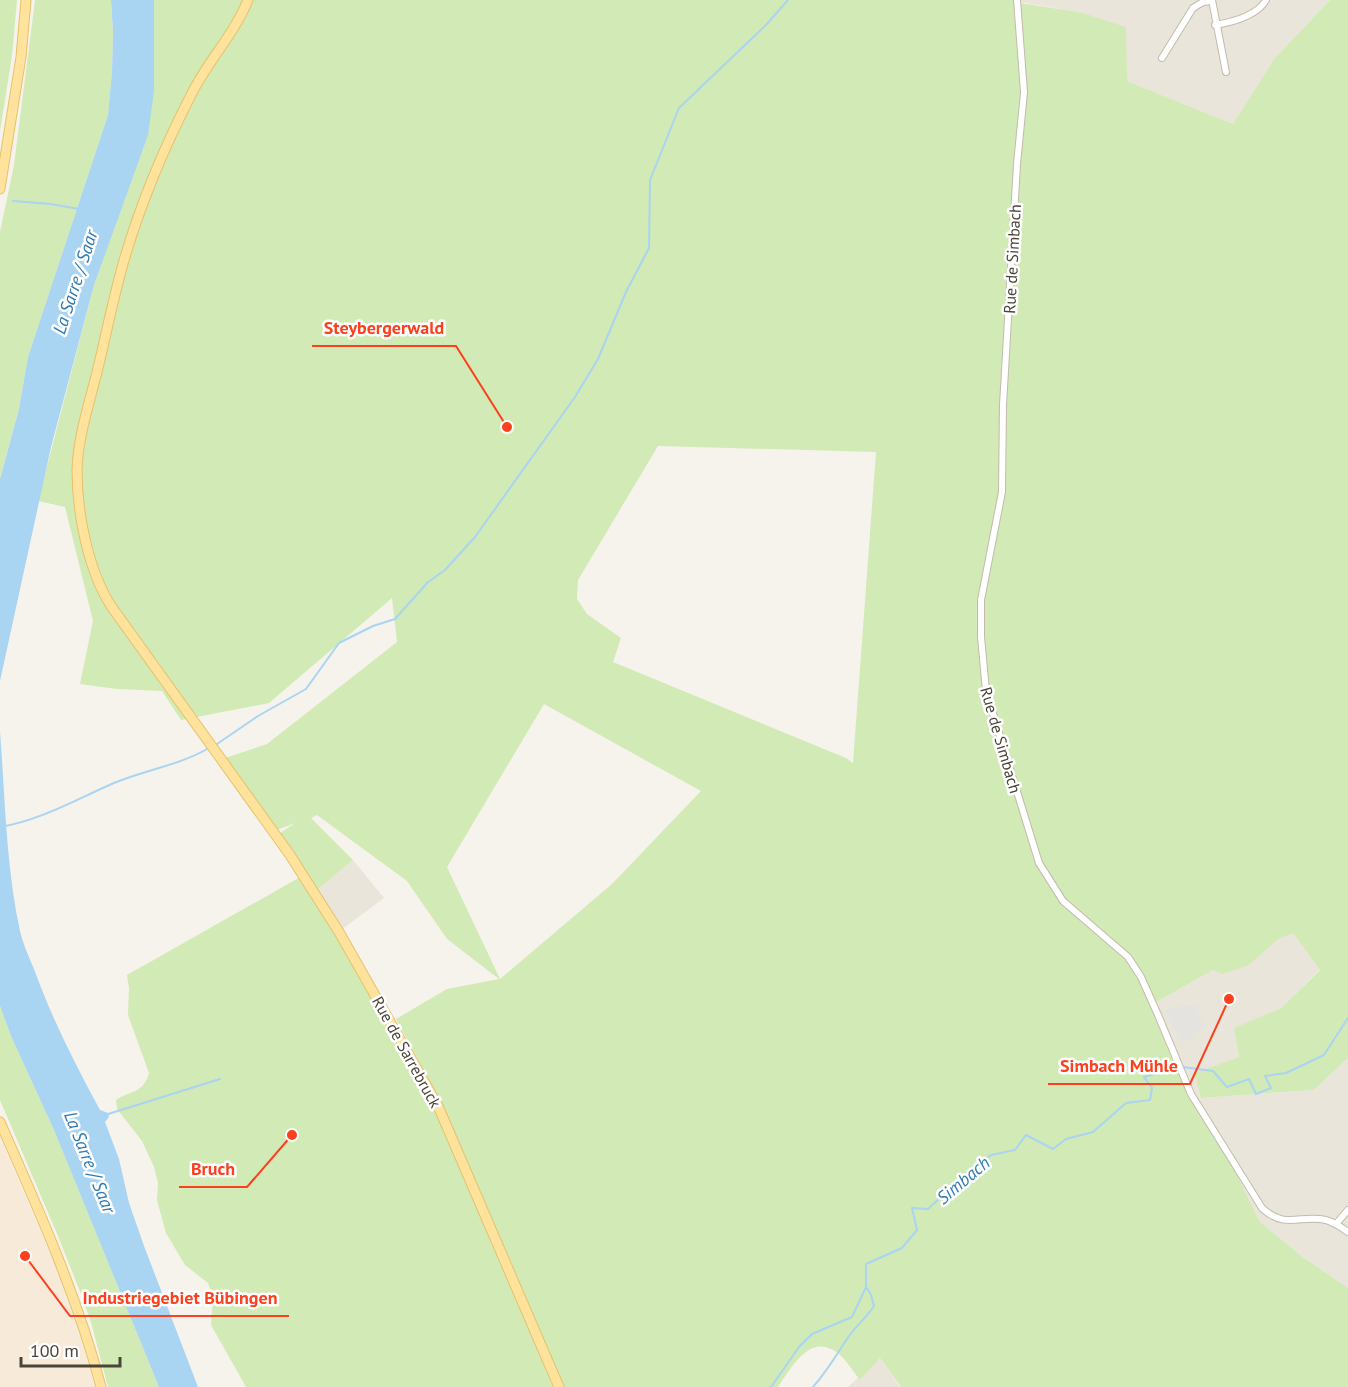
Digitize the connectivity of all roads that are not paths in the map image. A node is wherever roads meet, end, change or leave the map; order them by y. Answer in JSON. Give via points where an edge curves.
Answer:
{"nodes":[{"id":1,"x":26,"y":0,"type":"edge"},
{"id":2,"x":248,"y":0,"type":"edge"},
{"id":3,"x":1017,"y":0,"type":"edge"},
{"id":4,"x":1211,"y":0,"type":"edge"},
{"id":5,"x":1266,"y":0,"type":"edge"},
{"id":6,"x":1215,"y":25,"type":"junction"},
{"id":7,"x":1162,"y":58,"type":"dead end"},
{"id":8,"x":1226,"y":72,"type":"dead end"},
{"id":9,"x":0,"y":189,"type":"edge"},
{"id":10,"x":0,"y":1122,"type":"edge"},
{"id":11,"x":1348,"y":1210,"type":"edge"},
{"id":12,"x":1336,"y":1224,"type":"junction"},
{"id":13,"x":1348,"y":1232,"type":"edge"},
{"id":14,"x":101,"y":1387,"type":"edge"},
{"id":15,"x":559,"y":1387,"type":"edge"}],
"edges":[{"from":1,"to":9,"type":"main road"},
{"from":2,"to":15,"type":"main road","name":"Rue de Sarrebruck","via":[[190,96],[135,227],[117,283],[77,468],[83,524],[94,572],[111,606],[310,884],[438,1106]]},
{"from":3,"to":12,"type":"street","name":"Rue de Simbach","via":[[1024,92],[1017,164],[1002,492],[981,600],[982,667],[991,713],[1039,863],[1063,901],[1128,957],[1141,977],[1191,1094],[1253,1195],[1276,1219],[1325,1220]]},
{"from":4,"to":6,"type":"street"},
{"from":4,"to":7,"type":"street","via":[[1193,8]]},
{"from":5,"to":6,"type":"street","via":[[1262,7],[1233,22]]},
{"from":6,"to":8,"type":"street"},
{"from":10,"to":14,"type":"main road","via":[[74,1297]]},
{"from":11,"to":12,"type":"street"},
{"from":12,"to":13,"type":"street","name":"Rue de Simbach"}]}
